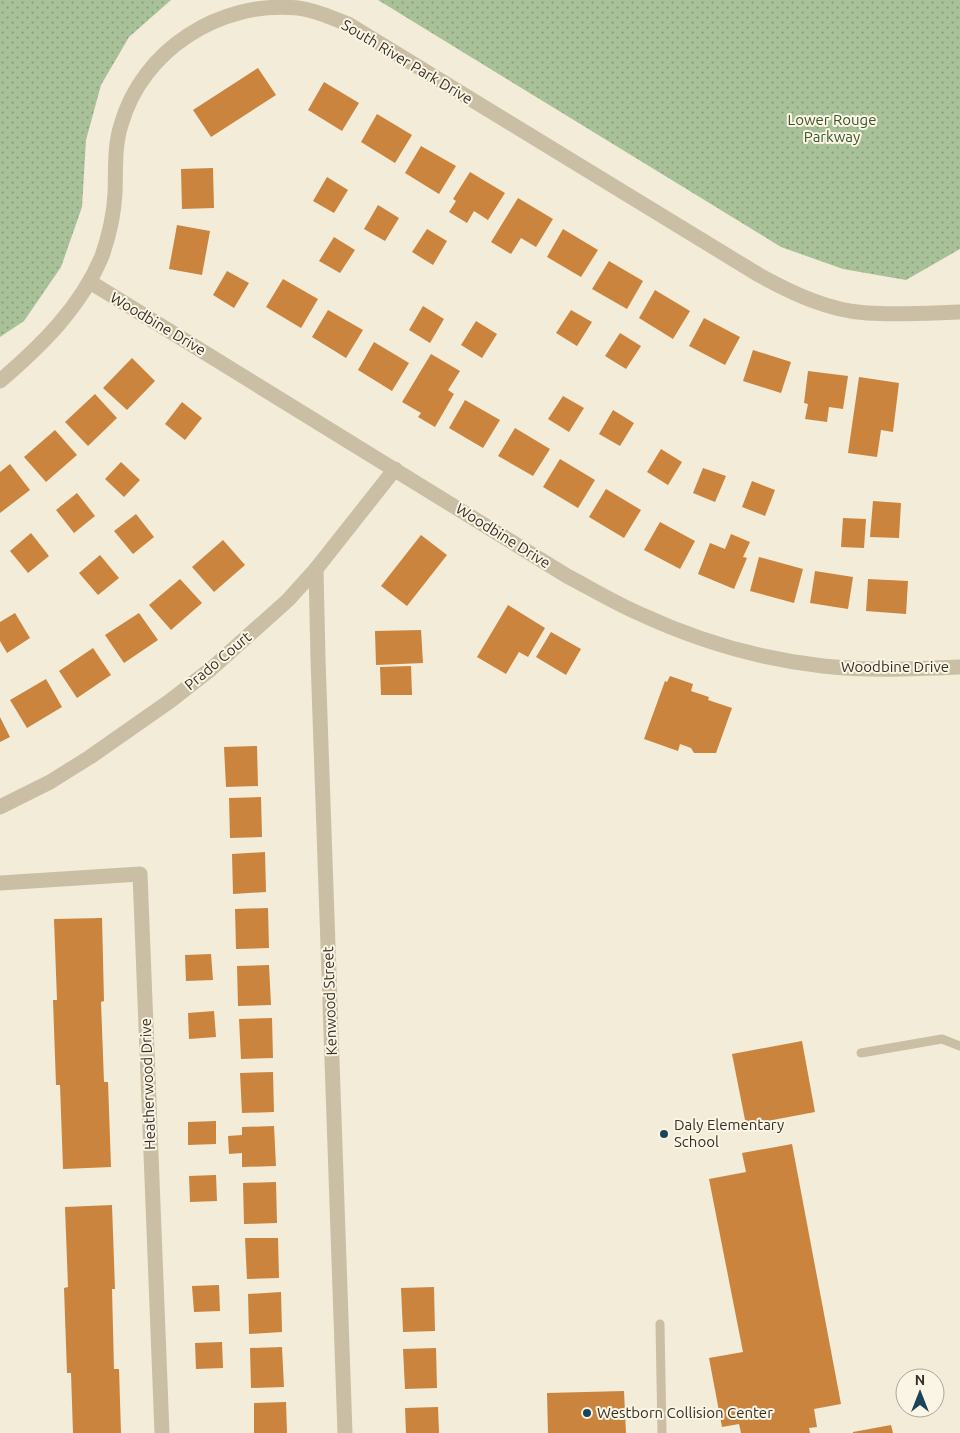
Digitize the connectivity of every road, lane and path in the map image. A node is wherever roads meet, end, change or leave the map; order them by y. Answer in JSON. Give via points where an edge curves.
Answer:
{"nodes":[{"id":1,"x":90,"y":282,"type":"junction"},
{"id":2,"x":960,"y":312,"type":"edge"},
{"id":3,"x":0,"y":381,"type":"edge"},
{"id":4,"x":395,"y":469,"type":"junction"},
{"id":5,"x":316,"y":569,"type":"junction"},
{"id":6,"x":960,"y":667,"type":"edge"},
{"id":7,"x":0,"y":807,"type":"edge"},
{"id":8,"x":0,"y":883,"type":"edge"},
{"id":9,"x":960,"y":1046,"type":"edge"},
{"id":10,"x":861,"y":1053,"type":"dead end"},
{"id":11,"x":660,"y":1324,"type":"dead end"},
{"id":12,"x":162,"y":1433,"type":"edge"},
{"id":13,"x":345,"y":1433,"type":"edge"},
{"id":14,"x":662,"y":1433,"type":"edge"}],
"edges":[{"from":1,"to":2,"type":"street","name":"South River Park Drive","via":[[111,224],[115,152],[120,125],[143,77],[170,47],[208,22],[246,9],[279,6],[318,12],[348,24],[790,292],[831,306],[866,313]]},
{"from":1,"to":3,"type":"street","name":"South River Park Drive","via":[[68,314],[27,358]]},
{"from":1,"to":4,"type":"street","name":"Woodbine Drive"},
{"from":4,"to":5,"type":"street","name":"Prado Court"},
{"from":4,"to":6,"type":"street","name":"Woodbine Drive","via":[[567,576],[638,613],[697,637],[759,655],[823,666],[888,670]]},
{"from":5,"to":7,"type":"street","name":"Prado Court","via":[[288,600],[170,701],[50,782]]},
{"from":5,"to":13,"type":"street","name":"Kenwood Street"},
{"from":8,"to":12,"type":"street","name":"Heatherwood Drive","via":[[140,874]]},
{"from":9,"to":10,"type":"lane","via":[[942,1038]]},
{"from":11,"to":14,"type":"lane"}]}
